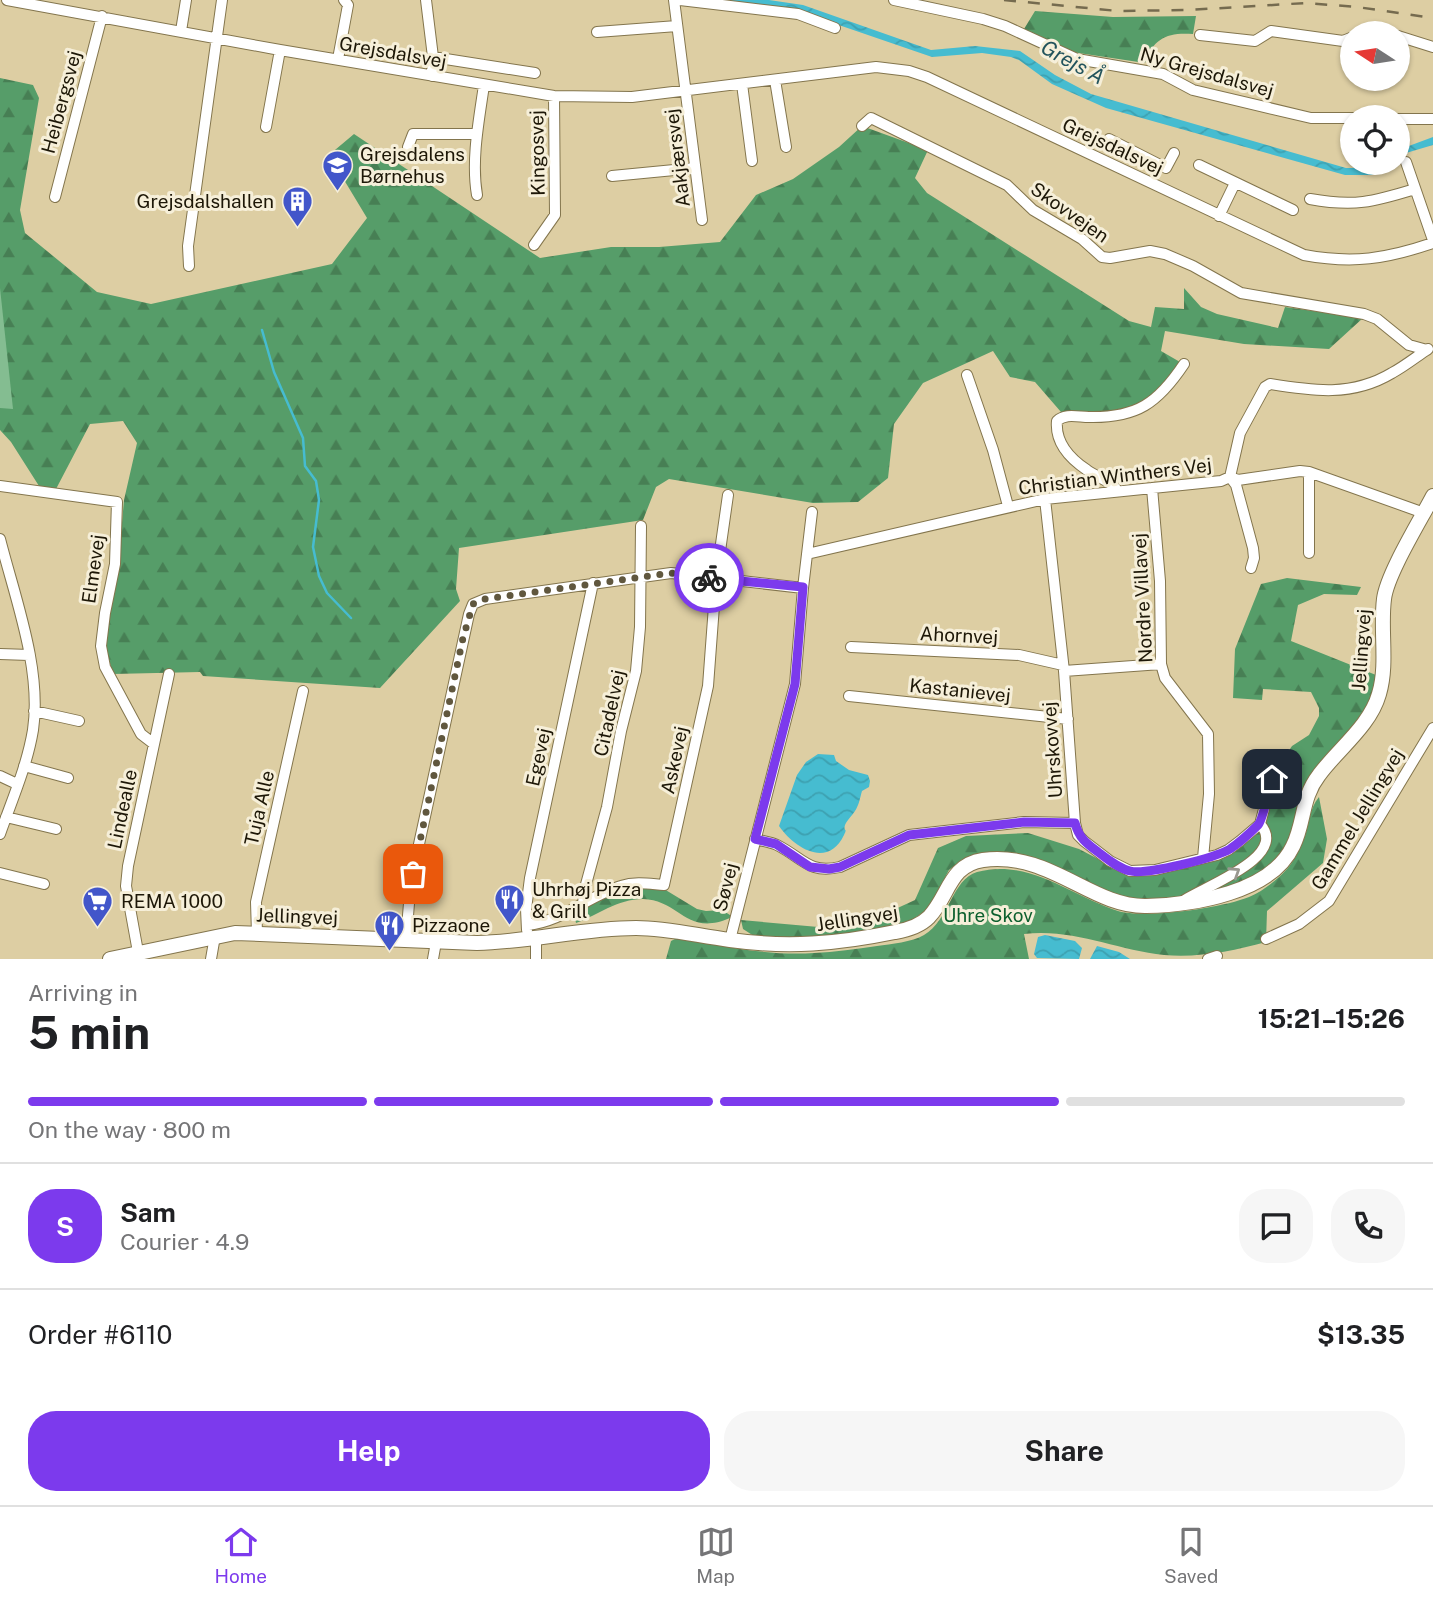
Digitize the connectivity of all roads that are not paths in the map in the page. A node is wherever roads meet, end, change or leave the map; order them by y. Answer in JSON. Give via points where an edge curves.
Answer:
{"nodes":[{"id":1,"x":8,"y":0,"type":"edge"},
{"id":2,"x":186,"y":0,"type":"edge"},
{"id":3,"x":222,"y":0,"type":"edge"},
{"id":4,"x":344,"y":0,"type":"edge"},
{"id":5,"x":426,"y":0,"type":"edge"},
{"id":6,"x":674,"y":0,"type":"edge"},
{"id":7,"x":680,"y":0,"type":"edge"},
{"id":8,"x":894,"y":0,"type":"edge"},
{"id":9,"x":22,"y":1,"type":"edge"},
{"id":10,"x":102,"y":16,"type":"junction"},
{"id":11,"x":677,"y":26,"type":"junction"},
{"id":12,"x":835,"y":27,"type":"dead end"},
{"id":13,"x":181,"y":31,"type":"junction"},
{"id":14,"x":597,"y":32,"type":"dead end"},
{"id":15,"x":1200,"y":34,"type":"dead end"},
{"id":16,"x":216,"y":37,"type":"junction"},
{"id":17,"x":1410,"y":40,"type":"edge"},
{"id":18,"x":1340,"y":41,"type":"edge"},
{"id":19,"x":1433,"y":47,"type":"edge"},
{"id":20,"x":280,"y":50,"type":"junction"},
{"id":21,"x":433,"y":57,"type":"junction"},
{"id":22,"x":338,"y":60,"type":"junction"},
{"id":23,"x":535,"y":72,"type":"dead end"},
{"id":24,"x":432,"y":76,"type":"junction"},
{"id":25,"x":775,"y":80,"type":"junction"},
{"id":26,"x":484,"y":85,"type":"junction"},
{"id":27,"x":742,"y":85,"type":"junction"},
{"id":28,"x":687,"y":92,"type":"junction"},
{"id":29,"x":554,"y":96,"type":"junction"},
{"id":30,"x":1340,"y":118,"type":"edge"},
{"id":31,"x":1410,"y":119,"type":"edge"},
{"id":32,"x":1433,"y":119,"type":"edge"},
{"id":33,"x":862,"y":126,"type":"dead end"},
{"id":34,"x":266,"y":127,"type":"dead end"},
{"id":35,"x":477,"y":134,"type":"junction"},
{"id":36,"x":408,"y":147,"type":"dead end"},
{"id":37,"x":786,"y":147,"type":"dead end"},
{"id":38,"x":1174,"y":153,"type":"dead end"},
{"id":39,"x":752,"y":161,"type":"dead end"},
{"id":40,"x":1108,"y":163,"type":"junction"},
{"id":41,"x":1199,"y":165,"type":"dead end"},
{"id":42,"x":695,"y":168,"type":"junction"},
{"id":43,"x":1410,"y":174,"type":"edge"},
{"id":44,"x":612,"y":176,"type":"dead end"},
{"id":45,"x":1236,"y":183,"type":"junction"},
{"id":46,"x":1415,"y":189,"type":"junction"},
{"id":47,"x":477,"y":195,"type":"dead end"},
{"id":48,"x":55,"y":197,"type":"dead end"},
{"id":49,"x":1310,"y":199,"type":"dead end"},
{"id":50,"x":1293,"y":210,"type":"dead end"},
{"id":51,"x":1219,"y":216,"type":"junction"},
{"id":52,"x":702,"y":220,"type":"dead end"},
{"id":53,"x":1433,"y":242,"type":"edge"},
{"id":54,"x":534,"y":245,"type":"dead end"},
{"id":55,"x":189,"y":266,"type":"dead end"},
{"id":56,"x":1430,"y":348,"type":"edge"},
{"id":57,"x":1184,"y":364,"type":"dead end"},
{"id":58,"x":967,"y":375,"type":"dead end"},
{"id":59,"x":1309,"y":472,"type":"junction"},
{"id":60,"x":1230,"y":477,"type":"junction"},
{"id":61,"x":0,"y":486,"type":"edge"},
{"id":62,"x":1152,"y":488,"type":"junction"},
{"id":63,"x":1118,"y":492,"type":"junction"},
{"id":64,"x":728,"y":495,"type":"dead end"},
{"id":65,"x":1433,"y":496,"type":"edge"},
{"id":66,"x":1045,"y":499,"type":"junction"},
{"id":67,"x":1008,"y":506,"type":"junction"},
{"id":68,"x":812,"y":512,"type":"dead end"},
{"id":69,"x":1424,"y":513,"type":"junction"},
{"id":70,"x":641,"y":526,"type":"dead end"},
{"id":71,"x":0,"y":539,"type":"edge"},
{"id":72,"x":1309,"y":553,"type":"dead end"},
{"id":73,"x":807,"y":554,"type":"junction"},
{"id":74,"x":1251,"y":568,"type":"dead end"},
{"id":75,"x":640,"y":577,"type":"junction"},
{"id":76,"x":716,"y":579,"type":"junction"},
{"id":77,"x":593,"y":583,"type":"junction"},
{"id":78,"x":803,"y":587,"type":"junction"},
{"id":79,"x":851,"y":646,"type":"dead end"},
{"id":80,"x":0,"y":654,"type":"edge"},
{"id":81,"x":29,"y":655,"type":"junction"},
{"id":82,"x":1161,"y":664,"type":"junction"},
{"id":83,"x":1063,"y":668,"type":"junction"},
{"id":84,"x":169,"y":674,"type":"dead end"},
{"id":85,"x":303,"y":691,"type":"dead end"},
{"id":86,"x":849,"y":696,"type":"dead end"},
{"id":87,"x":34,"y":710,"type":"junction"},
{"id":88,"x":1068,"y":719,"type":"junction"},
{"id":89,"x":79,"y":721,"type":"dead end"},
{"id":90,"x":1433,"y":729,"type":"edge"},
{"id":91,"x":154,"y":744,"type":"junction"},
{"id":92,"x":24,"y":766,"type":"junction"},
{"id":93,"x":0,"y":776,"type":"edge"},
{"id":94,"x":68,"y":778,"type":"dead end"},
{"id":95,"x":1272,"y":779,"type":"dead end"},
{"id":96,"x":18,"y":784,"type":"junction"},
{"id":97,"x":6,"y":817,"type":"junction"},
{"id":98,"x":1075,"y":823,"type":"junction"},
{"id":99,"x":1260,"y":824,"type":"junction"},
{"id":100,"x":56,"y":829,"type":"dead end"},
{"id":101,"x":0,"y":834,"type":"edge"},
{"id":102,"x":755,"y":839,"type":"junction"},
{"id":103,"x":1203,"y":858,"type":"junction"},
{"id":104,"x":0,"y":873,"type":"edge"},
{"id":105,"x":44,"y":884,"type":"dead end"},
{"id":106,"x":1180,"y":902,"type":"junction"},
{"id":107,"x":583,"y":903,"type":"junction"},
{"id":108,"x":527,"y":925,"type":"junction"},
{"id":109,"x":257,"y":933,"type":"junction"},
{"id":110,"x":215,"y":936,"type":"junction"},
{"id":111,"x":532,"y":939,"type":"junction"},
{"id":112,"x":1266,"y":939,"type":"dead end"},
{"id":113,"x":406,"y":940,"type":"junction"},
{"id":114,"x":730,"y":940,"type":"junction"},
{"id":115,"x":436,"y":942,"type":"junction"},
{"id":116,"x":138,"y":952,"type":"junction"},
{"id":117,"x":110,"y":959,"type":"edge"},
{"id":118,"x":211,"y":959,"type":"edge"},
{"id":119,"x":433,"y":959,"type":"edge"},
{"id":120,"x":536,"y":959,"type":"edge"}],
"edges":[{"from":1,"to":9,"type":"street","name":"Grejsdalsvej"},
{"from":2,"to":13,"type":"street"},
{"from":3,"to":16,"type":"street"},
{"from":4,"to":22,"type":"street","via":[[348,5]]},
{"from":5,"to":21,"type":"street"},
{"from":6,"to":11,"type":"street"},
{"from":7,"to":12,"type":"street","via":[[798,15]]},
{"from":8,"to":30,"type":"street","name":"Ny Grejsdalsvej","via":[[983,19],[1077,59],[1163,74],[1193,90],[1311,118]]},
{"from":9,"to":10,"type":"street","name":"Grejsdalsvej"},
{"from":10,"to":13,"type":"street","name":"Grejsdalsvej"},
{"from":10,"to":48,"type":"street","name":"Heibergsvej"},
{"from":11,"to":14,"type":"street"},
{"from":11,"to":28,"type":"street"},
{"from":13,"to":16,"type":"street","name":"Grejsdalsvej"},
{"from":15,"to":18,"type":"street","via":[[1255,41],[1271,31]]},
{"from":16,"to":20,"type":"street","name":"Grejsdalsvej"},
{"from":16,"to":55,"type":"street"},
{"from":17,"to":19,"type":"street"},
{"from":20,"to":22,"type":"street","name":"Grejsdalsvej"},
{"from":20,"to":34,"type":"street"},
{"from":21,"to":23,"type":"street"},
{"from":21,"to":24,"type":"street"},
{"from":22,"to":24,"type":"street","name":"Grejsdalsvej"},
{"from":24,"to":26,"type":"street","name":"Grejsdalsvej"},
{"from":25,"to":27,"type":"street","name":"Grejsdalsvej"},
{"from":25,"to":37,"type":"street"},
{"from":25,"to":40,"type":"street","name":"Grejsdalsvej","via":[[876,68],[909,71]]},
{"from":26,"to":29,"type":"street","name":"Grejsdalsvej"},
{"from":26,"to":35,"type":"street"},
{"from":27,"to":28,"type":"street","name":"Grejsdalsvej"},
{"from":27,"to":39,"type":"street"},
{"from":28,"to":29,"type":"street","name":"Grejsdalsvej","via":[[606,98]]},
{"from":28,"to":42,"type":"street","name":"Aakjærsvej"},
{"from":29,"to":54,"type":"street","name":"Kingosvej","via":[[555,215]]},
{"from":31,"to":32,"type":"street"},
{"from":33,"to":56,"type":"street","name":"Skovvejen","via":[[871,118],[1007,185],[1033,210],[1082,239],[1102,257],[1150,251],[1165,254],[1241,293],[1364,314],[1409,345]]},
{"from":35,"to":36,"type":"street","via":[[413,134]]},
{"from":35,"to":47,"type":"street"},
{"from":38,"to":40,"type":"street","via":[[1166,168],[1113,141]]},
{"from":40,"to":51,"type":"street","name":"Grejsdalsvej"},
{"from":41,"to":45,"type":"street"},
{"from":42,"to":44,"type":"street"},
{"from":42,"to":52,"type":"street","name":"Aakjærsvej"},
{"from":43,"to":46,"type":"street"},
{"from":45,"to":50,"type":"street"},
{"from":45,"to":51,"type":"street"},
{"from":46,"to":49,"type":"street","via":[[1364,203]]},
{"from":46,"to":53,"type":"street"},
{"from":51,"to":53,"type":"street","name":"Grejsdalsvej","via":[[1288,248],[1324,258],[1398,256]]},
{"from":56,"to":60,"type":"street","via":[[1363,387],[1337,391],[1265,387],[1240,433]]},
{"from":57,"to":63,"type":"street","via":[[1168,388],[1144,407],[1106,417],[1065,416],[1057,421],[1062,446],[1086,470],[1113,483]]},
{"from":58,"to":67,"type":"street"},
{"from":59,"to":60,"type":"street","name":"Christian Winthers Vej"},
{"from":59,"to":69,"type":"street","name":"Christian Winthers Vej"},
{"from":59,"to":72,"type":"street"},
{"from":60,"to":62,"type":"street","name":"Christian Winthers Vej"},
{"from":60,"to":74,"type":"street","via":[[1253,548]]},
{"from":61,"to":91,"type":"street","name":"Elmevej","via":[[117,502],[115,564],[101,646],[105,667],[141,734]]},
{"from":62,"to":63,"type":"street","name":"Christian Winthers Vej"},
{"from":62,"to":82,"type":"street","name":"Nordre Villavej"},
{"from":63,"to":66,"type":"street","name":"Christian Winthers Vej"},
{"from":64,"to":76,"type":"street","name":"Askevej"},
{"from":65,"to":69,"type":"main road","name":"Jellingvej"},
{"from":66,"to":67,"type":"street","name":"Christian Winthers Vej"},
{"from":66,"to":83,"type":"street","name":"Uhrskovvej"},
{"from":67,"to":73,"type":"street","name":"Christian Winthers Vej"},
{"from":68,"to":73,"type":"street","name":"Søvej"},
{"from":69,"to":106,"type":"main road","name":"Jellingvej","via":[[1386,588],[1379,696],[1365,722],[1314,782],[1293,848],[1260,880],[1222,895]]},
{"from":70,"to":75,"type":"street","name":"Citadelvej"},
{"from":71,"to":81,"type":"street"},
{"from":73,"to":78,"type":"street","name":"Søvej"},
{"from":75,"to":76,"type":"street","via":[[671,573]]},
{"from":75,"to":77,"type":"street"},
{"from":75,"to":107,"type":"street","name":"Citadelvej","via":[[636,671]]},
{"from":76,"to":78,"type":"street"},
{"from":76,"to":107,"type":"street","name":"Askevej","via":[[708,686],[664,885],[620,886]]},
{"from":77,"to":108,"type":"street","name":"Egevej","via":[[530,878]]},
{"from":77,"to":113,"type":"street","via":[[473,604],[416,858]]},
{"from":78,"to":102,"type":"street","name":"Søvej","via":[[795,684]]},
{"from":79,"to":83,"type":"street","name":"Ahornvej","via":[[1019,655]]},
{"from":80,"to":81,"type":"street"},
{"from":81,"to":87,"type":"street"},
{"from":82,"to":83,"type":"street","name":"Ahornvej"},
{"from":82,"to":103,"type":"street","name":"Nordre Villavej","via":[[1165,678],[1208,734]]},
{"from":83,"to":88,"type":"street","name":"Uhrskovvej"},
{"from":84,"to":91,"type":"street","name":"Lindealle"},
{"from":85,"to":109,"type":"street","name":"Tuja Alle","via":[[256,902]]},
{"from":86,"to":88,"type":"street","name":"Kastanievej"},
{"from":87,"to":89,"type":"street"},
{"from":87,"to":92,"type":"street"},
{"from":88,"to":98,"type":"street","name":"Uhrskovvej"},
{"from":90,"to":112,"type":"street","name":"Gammel Jellingvej","via":[[1329,901],[1299,924]]},
{"from":91,"to":116,"type":"street","name":"Lindealle","via":[[128,866],[127,895]]},
{"from":92,"to":94,"type":"street"},
{"from":92,"to":96,"type":"street"},
{"from":93,"to":96,"type":"street"},
{"from":95,"to":99,"type":"street"},
{"from":96,"to":97,"type":"street"},
{"from":97,"to":100,"type":"street"},
{"from":97,"to":101,"type":"street"},
{"from":98,"to":102,"type":"street","via":[[1024,822],[909,835],[829,869],[810,867],[776,844]]},
{"from":98,"to":103,"type":"street","name":"Uhrskovvej","via":[[1084,841],[1130,871]]},
{"from":99,"to":103,"type":"street","name":"Uhrskovvej","via":[[1228,850]]},
{"from":106,"to":99,"type":"street","one_way":true,"via":[[1256,857],[1266,839]]},
{"from":102,"to":114,"type":"street","name":"Søvej"},
{"from":104,"to":105,"type":"street"},
{"from":106,"to":114,"type":"main road","name":"Jellingvej","via":[[1125,904],[1042,866],[983,860],[961,868],[930,916],[910,928],[839,943]]},
{"from":107,"to":108,"type":"street","name":"Askevej","via":[[553,920]]},
{"from":108,"to":111,"type":"street","name":"Egevej"},
{"from":109,"to":110,"type":"main road","name":"Jellingvej"},
{"from":109,"to":113,"type":"main road","name":"Jellingvej"},
{"from":110,"to":116,"type":"main road","name":"Jellingvej"},
{"from":110,"to":118,"type":"street"},
{"from":111,"to":114,"type":"main road","name":"Jellingvej","via":[[635,928]]},
{"from":111,"to":115,"type":"main road","name":"Jellingvej"},
{"from":111,"to":120,"type":"street","name":"Egevej"},
{"from":113,"to":115,"type":"main road","name":"Jellingvej"},
{"from":115,"to":119,"type":"street"},
{"from":116,"to":117,"type":"main road","name":"Jellingvej"}]}
